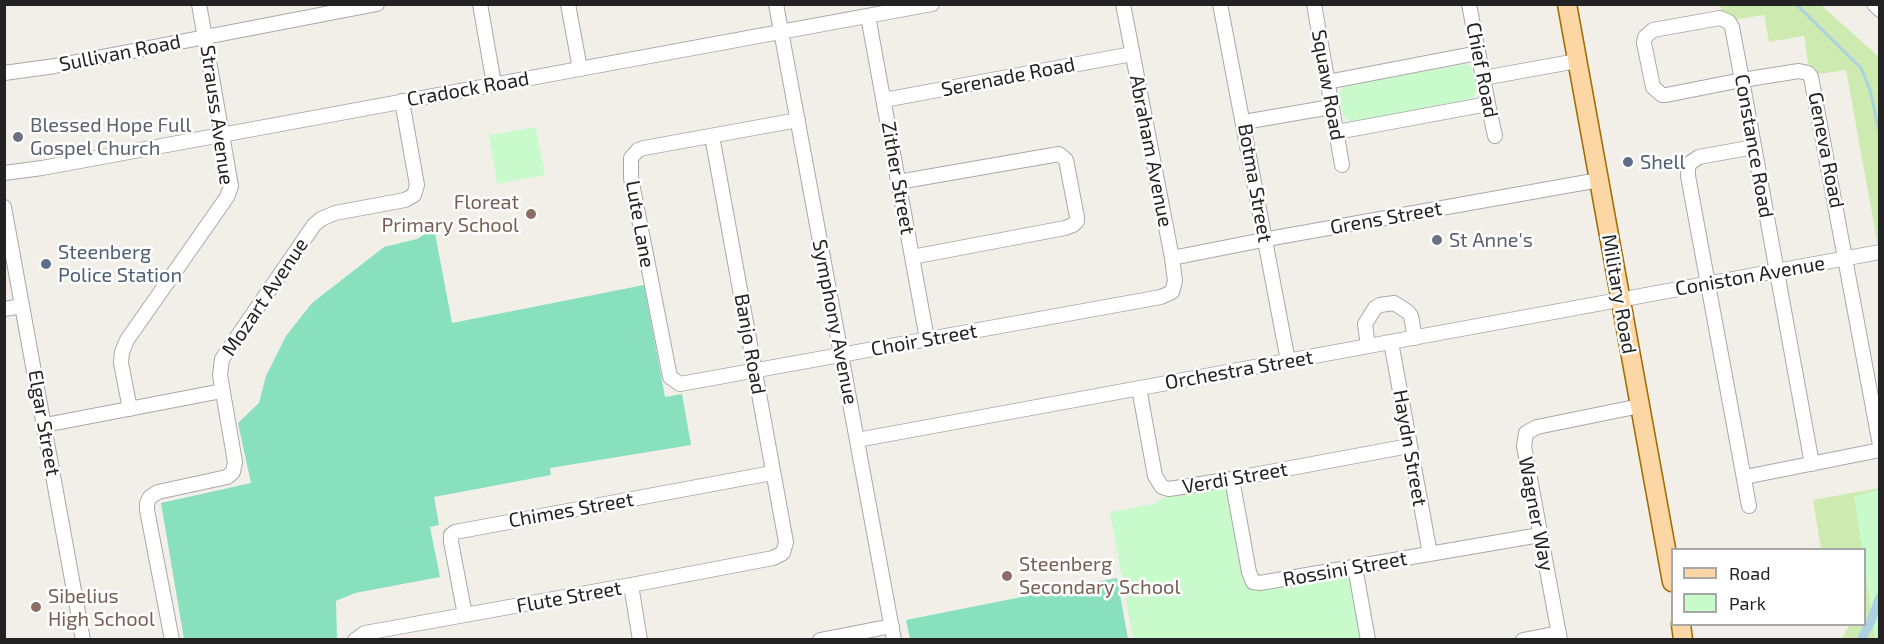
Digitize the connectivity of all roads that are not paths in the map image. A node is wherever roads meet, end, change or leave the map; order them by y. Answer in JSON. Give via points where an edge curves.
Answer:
{"nodes":[{"id":1,"x":199,"y":4,"type":"edge"},
{"id":2,"x":377,"y":4,"type":"edge"},
{"id":3,"x":480,"y":4,"type":"edge"},
{"id":4,"x":568,"y":4,"type":"edge"},
{"id":5,"x":777,"y":4,"type":"edge"},
{"id":6,"x":932,"y":4,"type":"edge"},
{"id":7,"x":1123,"y":4,"type":"edge"},
{"id":8,"x":1221,"y":4,"type":"edge"},
{"id":9,"x":1314,"y":4,"type":"edge"},
{"id":10,"x":1469,"y":4,"type":"edge"},
{"id":11,"x":1567,"y":4,"type":"edge"},
{"id":12,"x":1874,"y":4,"type":"edge"},
{"id":13,"x":1880,"y":10,"type":"edge"},
{"id":14,"x":868,"y":16,"type":"junction"},
{"id":15,"x":782,"y":32,"type":"junction"},
{"id":16,"x":206,"y":38,"type":"junction"},
{"id":17,"x":1478,"y":53,"type":"junction"},
{"id":18,"x":1132,"y":54,"type":"junction"},
{"id":19,"x":1577,"y":62,"type":"junction"},
{"id":20,"x":580,"y":69,"type":"junction"},
{"id":21,"x":4,"y":73,"type":"edge"},
{"id":22,"x":1483,"y":78,"type":"junction"},
{"id":23,"x":1742,"y":80,"type":"junction"},
{"id":24,"x":1327,"y":82,"type":"junction"},
{"id":25,"x":494,"y":84,"type":"junction"},
{"id":26,"x":884,"y":100,"type":"junction"},
{"id":27,"x":402,"y":101,"type":"junction"},
{"id":28,"x":1488,"y":104,"type":"junction"},
{"id":29,"x":1331,"y":107,"type":"junction"},
{"id":30,"x":798,"y":120,"type":"junction"},
{"id":31,"x":1244,"y":122,"type":"junction"},
{"id":32,"x":1336,"y":132,"type":"junction"},
{"id":33,"x":222,"y":134,"type":"junction"},
{"id":34,"x":712,"y":136,"type":"junction"},
{"id":35,"x":1495,"y":136,"type":"dead end"},
{"id":36,"x":1754,"y":147,"type":"junction"},
{"id":37,"x":1342,"y":165,"type":"dead end"},
{"id":38,"x":4,"y":173,"type":"edge"},
{"id":39,"x":1599,"y":180,"type":"junction"},
{"id":40,"x":898,"y":182,"type":"junction"},
{"id":41,"x":4,"y":207,"type":"edge"},
{"id":42,"x":1265,"y":240,"type":"junction"},
{"id":43,"x":1880,"y":252,"type":"edge"},
{"id":44,"x":912,"y":256,"type":"junction"},
{"id":45,"x":1172,"y":258,"type":"junction"},
{"id":46,"x":1846,"y":258,"type":"junction"},
{"id":47,"x":1776,"y":271,"type":"junction"},
{"id":48,"x":1708,"y":283,"type":"junction"},
{"id":49,"x":1167,"y":295,"type":"joint"},
{"id":50,"x":1620,"y":299,"type":"junction"},
{"id":51,"x":22,"y":306,"type":"junction"},
{"id":52,"x":4,"y":309,"type":"edge"},
{"id":53,"x":1415,"y":338,"type":"junction"},
{"id":54,"x":927,"y":339,"type":"junction"},
{"id":55,"x":1391,"y":342,"type":"junction"},
{"id":56,"x":1368,"y":346,"type":"junction"},
{"id":57,"x":841,"y":355,"type":"junction"},
{"id":58,"x":1288,"y":361,"type":"junction"},
{"id":59,"x":755,"y":371,"type":"junction"},
{"id":60,"x":680,"y":384,"type":"joint"},
{"id":61,"x":1139,"y":388,"type":"junction"},
{"id":62,"x":222,"y":391,"type":"junction"},
{"id":63,"x":1640,"y":406,"type":"junction"},
{"id":64,"x":130,"y":409,"type":"junction"},
{"id":65,"x":45,"y":425,"type":"junction"},
{"id":66,"x":857,"y":440,"type":"junction"},
{"id":67,"x":1880,"y":445,"type":"edge"},
{"id":68,"x":1409,"y":446,"type":"junction"},
{"id":69,"x":1880,"y":450,"type":"edge"},
{"id":70,"x":1812,"y":464,"type":"junction"},
{"id":71,"x":772,"y":473,"type":"junction"},
{"id":72,"x":1744,"y":477,"type":"junction"},
{"id":73,"x":1232,"y":479,"type":"junction"},
{"id":74,"x":1749,"y":506,"type":"dead end"},
{"id":75,"x":1540,"y":536,"type":"junction"},
{"id":76,"x":783,"y":553,"type":"joint"},
{"id":77,"x":1430,"y":554,"type":"junction"},
{"id":78,"x":1355,"y":567,"type":"junction"},
{"id":79,"x":1671,"y":576,"type":"edge"},
{"id":80,"x":631,"y":585,"type":"junction"},
{"id":81,"x":465,"y":615,"type":"junction"},
{"id":82,"x":893,"y":633,"type":"edge"},
{"id":83,"x":1559,"y":636,"type":"edge"},
{"id":84,"x":83,"y":639,"type":"edge"},
{"id":85,"x":172,"y":639,"type":"edge"},
{"id":86,"x":355,"y":639,"type":"edge"},
{"id":87,"x":640,"y":639,"type":"edge"},
{"id":88,"x":820,"y":639,"type":"edge"},
{"id":89,"x":1368,"y":639,"type":"edge"},
{"id":90,"x":1523,"y":639,"type":"edge"}],
"edges":[{"from":1,"to":16,"type":"street","name":"Strauss Avenue"},
{"from":2,"to":16,"type":"street","name":"Sullivan Road"},
{"from":3,"to":25,"type":"street"},
{"from":4,"to":20,"type":"street"},
{"from":5,"to":15,"type":"street","name":"Symphony Avenue"},
{"from":6,"to":14,"type":"street","name":"Cradock Road"},
{"from":7,"to":18,"type":"street","name":"Abraham Avenue"},
{"from":8,"to":31,"type":"street","name":"Botma Street"},
{"from":9,"to":24,"type":"street","name":"Squaw Road"},
{"from":10,"to":17,"type":"street","name":"Chief Road"},
{"from":11,"to":19,"type":"main road","name":"Military Road"},
{"from":12,"to":13,"type":"street"},
{"from":14,"to":15,"type":"street","name":"Cradock Road"},
{"from":14,"to":26,"type":"street","name":"Zither Street"},
{"from":15,"to":20,"type":"street","name":"Cradock Road"},
{"from":15,"to":30,"type":"street","name":"Symphony Avenue"},
{"from":16,"to":21,"type":"street","name":"Sullivan Road"},
{"from":16,"to":33,"type":"street","name":"Strauss Avenue"},
{"from":17,"to":22,"type":"street","name":"Chief Road"},
{"from":17,"to":24,"type":"street"},
{"from":18,"to":26,"type":"street","name":"Serenade Road"},
{"from":18,"to":45,"type":"street","name":"Abraham Avenue"},
{"from":19,"to":22,"type":"street"},
{"from":19,"to":39,"type":"main road","name":"Military Road"},
{"from":20,"to":25,"type":"street","name":"Cradock Road"},
{"from":22,"to":28,"type":"street","name":"Chief Road"},
{"from":23,"to":23,"type":"street","name":"Constance Road","via":[[1732,27],[1720,18],[1648,32],[1645,37],[1653,87],[1658,93],[1666,95]]},
{"from":23,"to":36,"type":"street","name":"Constance Road"},
{"from":23,"to":46,"type":"street","name":"Geneva Road","via":[[1799,71],[1811,77]]},
{"from":24,"to":29,"type":"street","name":"Squaw Road"},
{"from":25,"to":27,"type":"street","name":"Cradock Road"},
{"from":26,"to":40,"type":"street","name":"Zither Street"},
{"from":27,"to":33,"type":"street","name":"Cradock Road"},
{"from":27,"to":62,"type":"street","name":"Mozart Avenue","via":[[417,185],[414,195],[335,213],[314,225],[225,353],[220,375]]},
{"from":28,"to":32,"type":"street"},
{"from":28,"to":35,"type":"street","name":"Chief Road"},
{"from":29,"to":31,"type":"street"},
{"from":29,"to":32,"type":"street","name":"Squaw Road"},
{"from":30,"to":34,"type":"street","name":"Lute Lane"},
{"from":30,"to":57,"type":"street","name":"Symphony Avenue"},
{"from":31,"to":42,"type":"street","name":"Botma Street"},
{"from":32,"to":37,"type":"street","name":"Squaw Road"},
{"from":33,"to":38,"type":"street","name":"Cradock Road"},
{"from":33,"to":64,"type":"street","name":"Strauss Avenue","via":[[231,186],[227,197],[122,352]]},
{"from":34,"to":59,"type":"street","name":"Banjo Road"},
{"from":34,"to":60,"type":"street","name":"Lute Lane","via":[[644,148],[631,158],[631,177],[670,377]]},
{"from":36,"to":47,"type":"street","name":"Constance Road"},
{"from":36,"to":48,"type":"street","via":[[1699,157],[1688,168]]},
{"from":39,"to":42,"type":"street","name":"Grens Street"},
{"from":39,"to":50,"type":"main road","name":"Military Road"},
{"from":40,"to":44,"type":"street","name":"Zither Street"},
{"from":40,"to":44,"type":"street","via":[[1059,154],[1066,160],[1077,218],[1065,228]]},
{"from":41,"to":51,"type":"street","name":"Elgar Street"},
{"from":42,"to":45,"type":"street","name":"Grens Street"},
{"from":42,"to":58,"type":"street","name":"Botma Street"},
{"from":43,"to":46,"type":"street","name":"Coniston Avenue"},
{"from":44,"to":54,"type":"street","name":"Zither Street"},
{"from":45,"to":49,"type":"street","name":"Abraham Avenue","via":[[1175,281]]},
{"from":46,"to":47,"type":"street","name":"Coniston Avenue"},
{"from":46,"to":67,"type":"street"},
{"from":47,"to":48,"type":"street","name":"Coniston Avenue"},
{"from":47,"to":70,"type":"street","name":"Constance Road"},
{"from":48,"to":50,"type":"street","name":"Coniston Avenue"},
{"from":48,"to":72,"type":"street"},
{"from":49,"to":54,"type":"street","name":"Choir Street"},
{"from":50,"to":53,"type":"street","name":"Orchestra Street"},
{"from":50,"to":63,"type":"main road","name":"Military Road"},
{"from":51,"to":52,"type":"street"},
{"from":51,"to":65,"type":"street","name":"Elgar Street"},
{"from":53,"to":55,"type":"street","name":"Orchestra Street"},
{"from":53,"to":56,"type":"street","via":[[1408,312],[1394,303],[1380,305],[1365,324]]},
{"from":54,"to":57,"type":"street","name":"Choir Street"},
{"from":55,"to":56,"type":"street","name":"Orchestra Street"},
{"from":55,"to":68,"type":"street","name":"Haydn Street"},
{"from":56,"to":58,"type":"street","name":"Orchestra Street"},
{"from":57,"to":59,"type":"street","name":"Choir Street"},
{"from":57,"to":66,"type":"street","name":"Symphony Avenue"},
{"from":58,"to":61,"type":"street","name":"Orchestra Street"},
{"from":59,"to":60,"type":"street","name":"Choir Street"},
{"from":59,"to":71,"type":"street","name":"Banjo Road"},
{"from":61,"to":66,"type":"street","name":"Orchestra Street"},
{"from":61,"to":73,"type":"street","name":"Verdi Street","via":[[1155,476],[1162,487],[1177,489]]},
{"from":62,"to":64,"type":"street"},
{"from":62,"to":85,"type":"street","via":[[235,462],[233,472],[227,477],[158,492],[147,503]]},
{"from":63,"to":75,"type":"street","name":"Wagner Way","via":[[1537,427],[1526,433],[1524,446]]},
{"from":63,"to":79,"type":"main road","name":"Military Road"},
{"from":64,"to":65,"type":"street"},
{"from":65,"to":84,"type":"street","name":"Elgar Street"},
{"from":66,"to":82,"type":"street","name":"Symphony Avenue"},
{"from":68,"to":73,"type":"street","name":"Verdi Street"},
{"from":68,"to":77,"type":"street","name":"Haydn Street"},
{"from":69,"to":70,"type":"street"},
{"from":70,"to":72,"type":"street"},
{"from":71,"to":76,"type":"street","name":"Banjo Road","via":[[786,542]]},
{"from":71,"to":81,"type":"street","name":"Chimes Street","via":[[454,532],[450,542]]},
{"from":72,"to":74,"type":"street"},
{"from":73,"to":78,"type":"street","name":"Rossini Street","via":[[1253,582]]},
{"from":75,"to":77,"type":"street","name":"Rossini Street"},
{"from":75,"to":83,"type":"street","name":"Wagner Way"},
{"from":76,"to":80,"type":"street","name":"Flute Street"},
{"from":77,"to":78,"type":"street","name":"Rossini Street"},
{"from":78,"to":89,"type":"street"},
{"from":80,"to":81,"type":"street","name":"Flute Street"},
{"from":80,"to":87,"type":"street"},
{"from":81,"to":86,"type":"street","name":"Flute Street","via":[[365,633]]},
{"from":82,"to":88,"type":"street"},
{"from":83,"to":90,"type":"street"}]}
